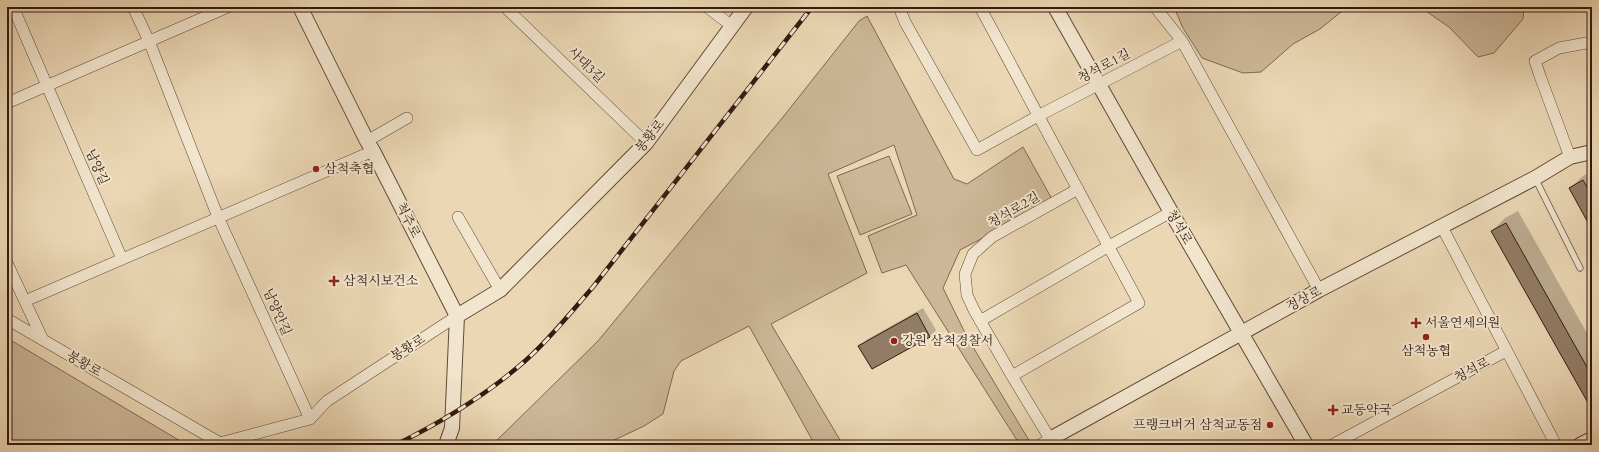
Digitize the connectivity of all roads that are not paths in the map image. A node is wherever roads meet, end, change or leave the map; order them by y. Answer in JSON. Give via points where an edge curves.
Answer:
{"nodes":[{"id":1,"x":13,"y":7,"type":"edge"},
{"id":2,"x":133,"y":7,"type":"edge"},
{"id":3,"x":228,"y":7,"type":"edge"},
{"id":4,"x":300,"y":7,"type":"edge"},
{"id":5,"x":505,"y":7,"type":"edge"},
{"id":6,"x":707,"y":7,"type":"edge"},
{"id":7,"x":746,"y":7,"type":"edge"},
{"id":8,"x":899,"y":7,"type":"edge"},
{"id":9,"x":980,"y":7,"type":"edge"},
{"id":10,"x":1055,"y":7,"type":"edge"},
{"id":11,"x":1155,"y":7,"type":"edge"},
{"id":12,"x":732,"y":26,"type":"junction"},
{"id":13,"x":149,"y":41,"type":"junction"},
{"id":14,"x":1182,"y":41,"type":"junction"},
{"id":15,"x":1592,"y":42,"type":"edge"},
{"id":16,"x":1099,"y":84,"type":"junction"},
{"id":17,"x":46,"y":86,"type":"junction"},
{"id":18,"x":7,"y":103,"type":"edge"},
{"id":19,"x":1038,"y":116,"type":"junction"},
{"id":20,"x":407,"y":118,"type":"dead end"},
{"id":21,"x":646,"y":143,"type":"junction"},
{"id":22,"x":370,"y":146,"type":"junction"},
{"id":23,"x":1592,"y":152,"type":"edge"},
{"id":24,"x":1570,"y":157,"type":"junction"},
{"id":25,"x":1534,"y":178,"type":"junction"},
{"id":26,"x":1078,"y":190,"type":"junction"},
{"id":27,"x":1171,"y":212,"type":"junction"},
{"id":28,"x":218,"y":217,"type":"junction"},
{"id":29,"x":458,"y":217,"type":"dead end"},
{"id":30,"x":1442,"y":227,"type":"junction"},
{"id":31,"x":1108,"y":246,"type":"junction"},
{"id":32,"x":122,"y":259,"type":"junction"},
{"id":33,"x":7,"y":263,"type":"edge"},
{"id":34,"x":1580,"y":268,"type":"dead end"},
{"id":35,"x":500,"y":290,"type":"junction"},
{"id":36,"x":1319,"y":290,"type":"junction"},
{"id":37,"x":25,"y":301,"type":"junction"},
{"id":38,"x":457,"y":316,"type":"junction"},
{"id":39,"x":7,"y":319,"type":"edge"},
{"id":40,"x":980,"y":321,"type":"junction"},
{"id":41,"x":1241,"y":332,"type":"junction"},
{"id":42,"x":43,"y":340,"type":"junction"},
{"id":43,"x":1506,"y":352,"type":"junction"},
{"id":44,"x":1012,"y":376,"type":"junction"},
{"id":45,"x":310,"y":419,"type":"junction"},
{"id":46,"x":1592,"y":439,"type":"edge"},
{"id":47,"x":1045,"y":442,"type":"edge"},
{"id":48,"x":446,"y":445,"type":"edge"},
{"id":49,"x":1306,"y":445,"type":"edge"},
{"id":50,"x":1332,"y":445,"type":"edge"},
{"id":51,"x":1556,"y":445,"type":"edge"},
{"id":52,"x":1580,"y":445,"type":"edge"}],
"edges":[{"from":1,"to":17,"type":"street","name":"남양길"},
{"from":2,"to":13,"type":"street","name":"남양안길"},
{"from":3,"to":13,"type":"street"},
{"from":4,"to":22,"type":"street","name":"척주로"},
{"from":5,"to":21,"type":"street","name":"사대3길"},
{"from":6,"to":12,"type":"street"},
{"from":7,"to":12,"type":"street","name":"봉황로"},
{"from":8,"to":19,"type":"street","via":[[977,150]]},
{"from":9,"to":19,"type":"street"},
{"from":10,"to":16,"type":"street","name":"청석로"},
{"from":11,"to":14,"type":"street"},
{"from":12,"to":21,"type":"street","name":"봉황로"},
{"from":13,"to":17,"type":"street"},
{"from":13,"to":28,"type":"street","name":"남양안길"},
{"from":14,"to":16,"type":"street","name":"청석로1길"},
{"from":14,"to":36,"type":"street"},
{"from":15,"to":24,"type":"street","via":[[1559,48],[1535,61]]},
{"from":16,"to":19,"type":"street","name":"청석로1길"},
{"from":16,"to":27,"type":"street","name":"청석로"},
{"from":17,"to":18,"type":"street"},
{"from":17,"to":32,"type":"street","name":"남양길"},
{"from":19,"to":26,"type":"street"},
{"from":20,"to":22,"type":"street"},
{"from":21,"to":35,"type":"street","name":"봉황로"},
{"from":22,"to":28,"type":"street"},
{"from":22,"to":38,"type":"street","name":"척주로"},
{"from":23,"to":24,"type":"street","name":"정상로"},
{"from":24,"to":25,"type":"street","name":"정상로"},
{"from":25,"to":30,"type":"street","name":"정상로"},
{"from":25,"to":34,"type":"lane"},
{"from":26,"to":31,"type":"street"},
{"from":26,"to":40,"type":"street","name":"청석로2길","via":[[992,237],[973,254],[965,274],[967,294]]},
{"from":27,"to":31,"type":"street"},
{"from":27,"to":41,"type":"street","name":"청석로"},
{"from":28,"to":32,"type":"street"},
{"from":28,"to":45,"type":"street","name":"남양안길"},
{"from":29,"to":35,"type":"street"},
{"from":30,"to":36,"type":"street","name":"정상로"},
{"from":30,"to":43,"type":"street"},
{"from":31,"to":40,"type":"street"},
{"from":31,"to":44,"type":"street","via":[[1139,303]]},
{"from":32,"to":37,"type":"street"},
{"from":33,"to":37,"type":"street"},
{"from":35,"to":38,"type":"street","name":"봉황로"},
{"from":36,"to":41,"type":"street","name":"정상로"},
{"from":37,"to":42,"type":"street"},
{"from":38,"to":45,"type":"street","name":"봉황로","via":[[327,401]]},
{"from":38,"to":48,"type":"street","name":"척주로","via":[[452,428]]},
{"from":39,"to":42,"type":"street","name":"봉황로"},
{"from":40,"to":44,"type":"street","name":"청석로2길"},
{"from":41,"to":47,"type":"street","name":"정상로"},
{"from":41,"to":49,"type":"street","name":"청석로"},
{"from":42,"to":45,"type":"street","name":"봉황로","via":[[220,443]]},
{"from":43,"to":50,"type":"street","name":"청석로"},
{"from":43,"to":51,"type":"street"},
{"from":44,"to":47,"type":"street","name":"청석로2길"},
{"from":46,"to":52,"type":"street"}]}
